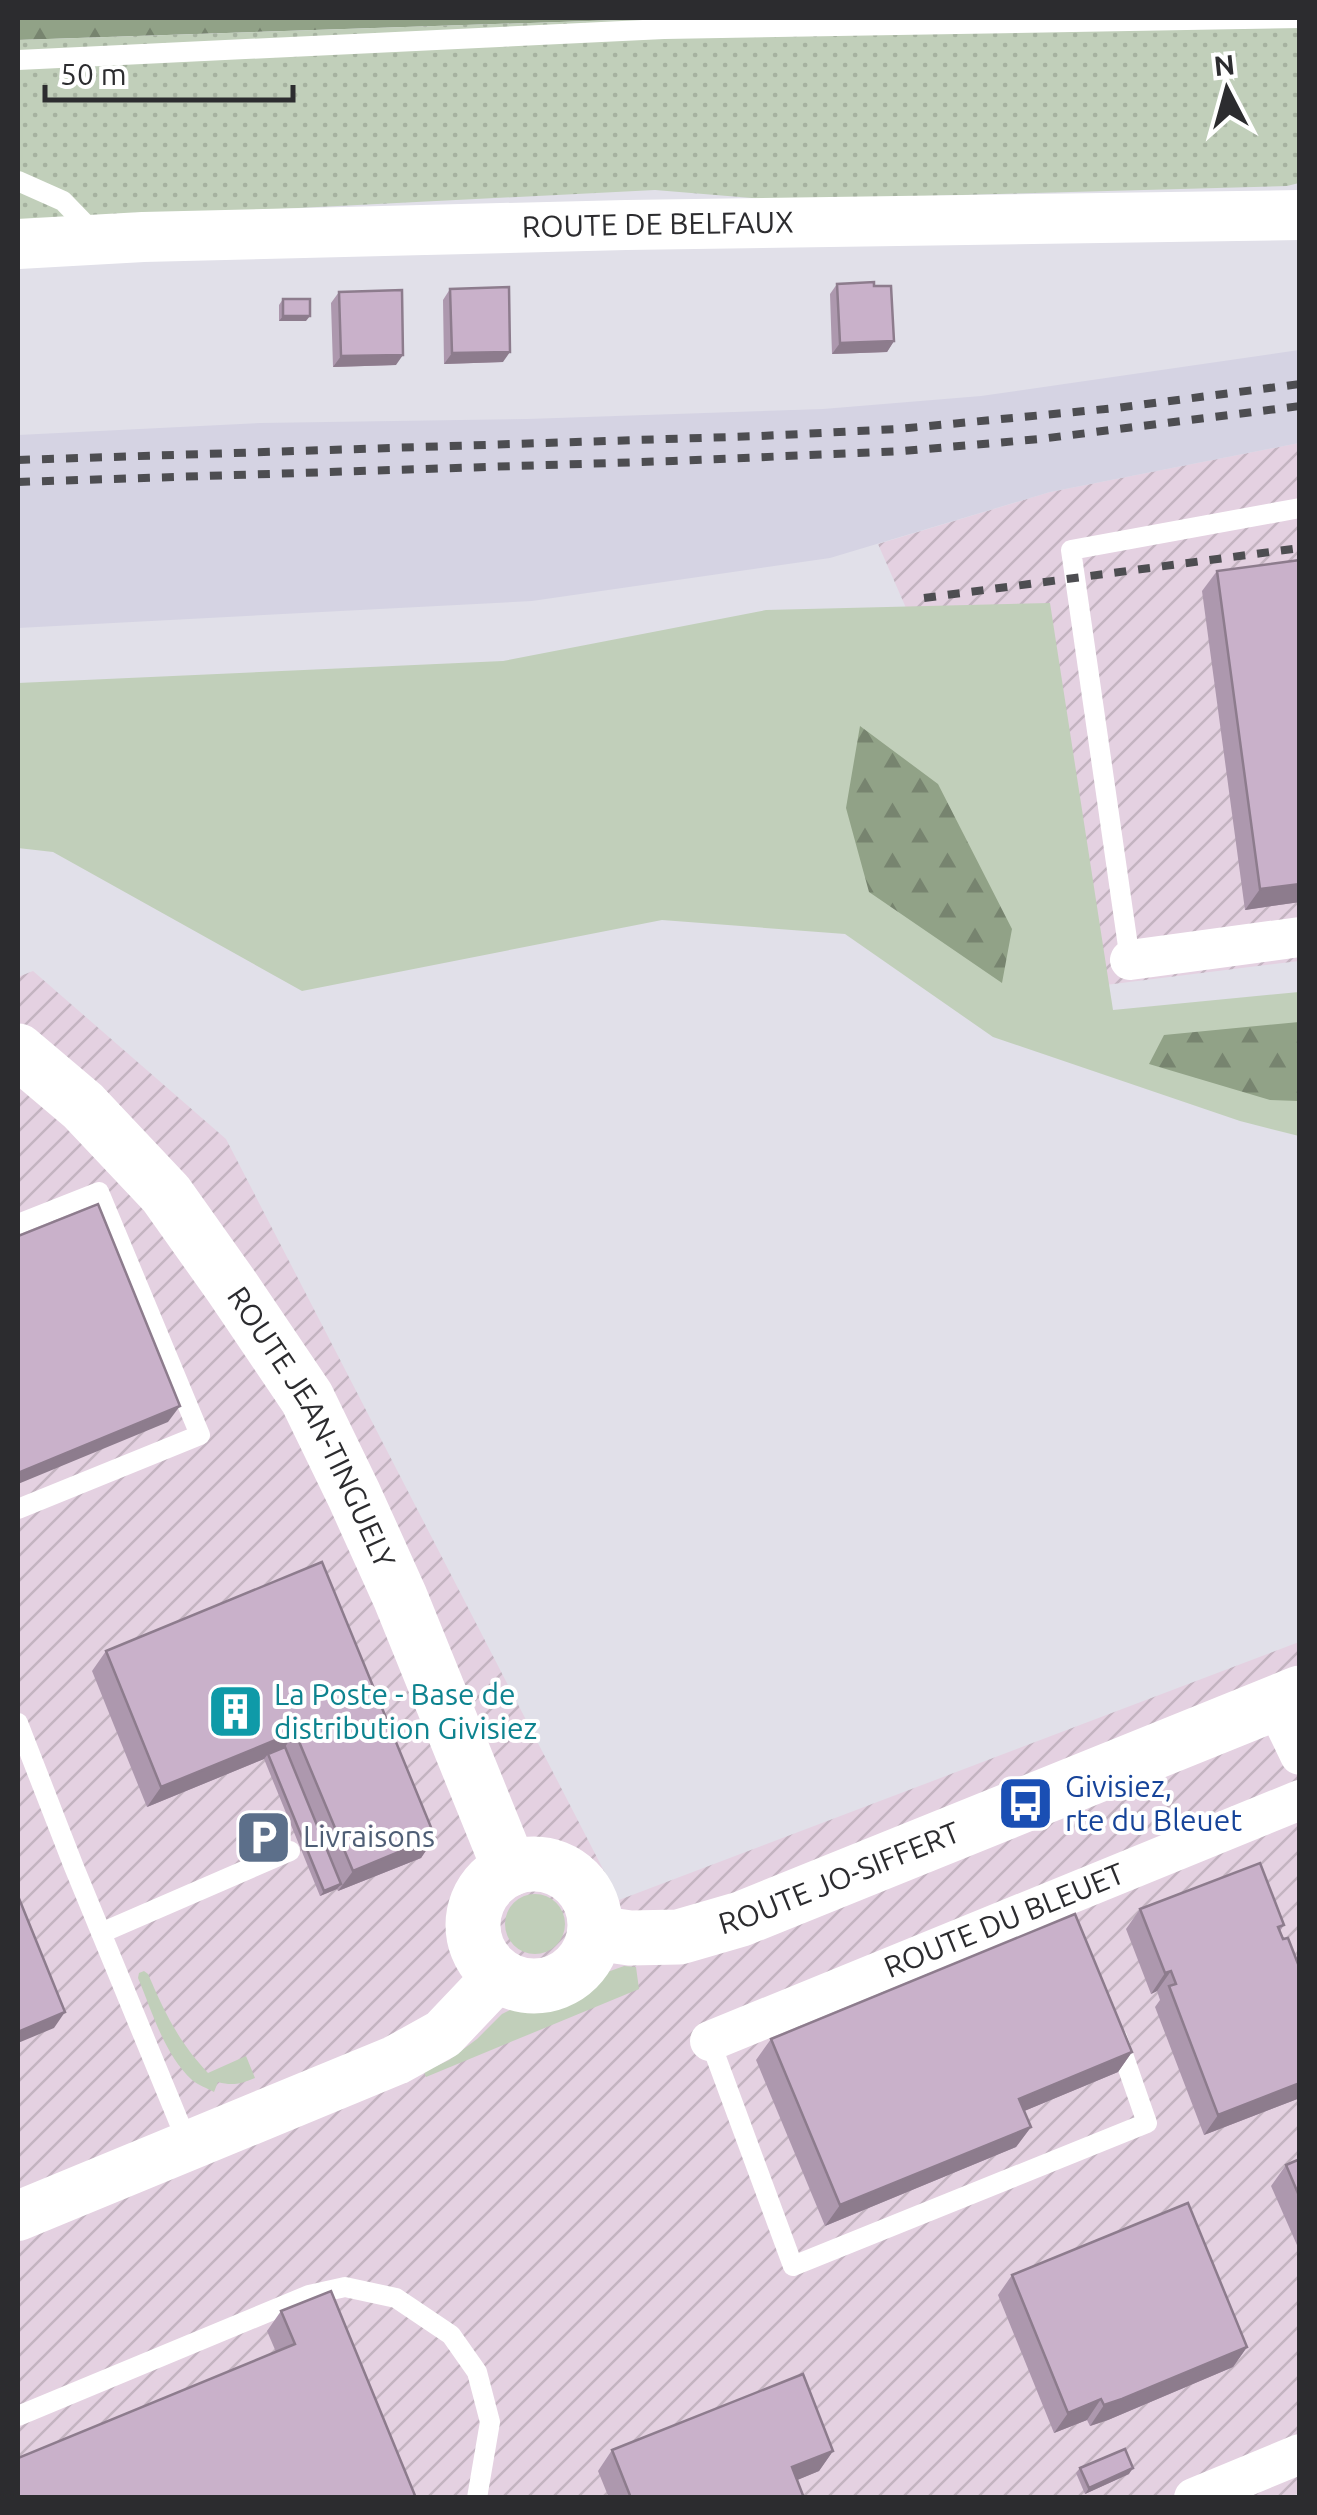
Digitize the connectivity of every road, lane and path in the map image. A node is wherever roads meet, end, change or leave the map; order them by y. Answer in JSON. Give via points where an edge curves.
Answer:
{"nodes":[{"id":1,"x":1300,"y":18,"type":"edge"},
{"id":2,"x":18,"y":60,"type":"edge"},
{"id":3,"x":18,"y":182,"type":"edge"},
{"id":4,"x":1300,"y":215,"type":"edge"},
{"id":5,"x":99,"y":238,"type":"junction"},
{"id":6,"x":18,"y":244,"type":"edge"},
{"id":7,"x":1300,"y":508,"type":"edge"},
{"id":8,"x":1300,"y":937,"type":"edge"},
{"id":9,"x":1130,"y":960,"type":"joint"},
{"id":10,"x":18,"y":1051,"type":"edge"},
{"id":11,"x":18,"y":1224,"type":"edge"},
{"id":12,"x":18,"y":1510,"type":"edge"},
{"id":13,"x":1287,"y":1698,"type":"edge"},
{"id":14,"x":18,"y":1723,"type":"edge"},
{"id":15,"x":1300,"y":1755,"type":"edge"},
{"id":16,"x":1300,"y":1800,"type":"edge"},
{"id":17,"x":290,"y":1851,"type":"dead end"},
{"id":18,"x":510,"y":1869,"type":"junction"},
{"id":19,"x":101,"y":1933,"type":"junction"},
{"id":20,"x":595,"y":1933,"type":"junction"},
{"id":21,"x":499,"y":1975,"type":"junction"},
{"id":22,"x":1110,"y":2018,"type":"edge"},
{"id":23,"x":710,"y":2041,"type":"joint"},
{"id":24,"x":189,"y":2146,"type":"junction"},
{"id":25,"x":18,"y":2216,"type":"edge"},
{"id":26,"x":18,"y":2416,"type":"edge"},
{"id":27,"x":1300,"y":2454,"type":"edge"},
{"id":28,"x":477,"y":2498,"type":"edge"},
{"id":29,"x":1194,"y":2498,"type":"edge"}],
"edges":[{"from":1,"to":2,"type":"lane","via":[[664,29]]},
{"from":3,"to":5,"type":"lane","via":[[63,201]]},
{"from":4,"to":5,"type":"street","name":"ROUTE DE BELFAUX"},
{"from":5,"to":6,"type":"street","name":"ROUTE DE BELFAUX"},
{"from":7,"to":9,"type":"lane","via":[[1070,550]]},
{"from":8,"to":9,"type":"street"},
{"from":10,"to":18,"type":"main road","name":"ROUTE JEAN-TINGUELY","via":[[83,1106],[166,1194],[307,1398],[400,1597]]},
{"from":11,"to":12,"type":"lane","via":[[99,1192],[200,1434]]},
{"from":13,"to":15,"type":"street"},
{"from":13,"to":20,"type":"main road","name":"ROUTE JO-SIFFERT","via":[[741,1919],[679,1937]]},
{"from":14,"to":19,"type":"lane"},
{"from":16,"to":23,"type":"street","name":"ROUTE DU BLEUET","via":[[1070,1903]]},
{"from":17,"to":19,"type":"lane"},
{"from":18,"to":20,"type":"main road","via":[[550,1866],[570,1875],[594,1911]]},
{"from":18,"to":21,"type":"main road","via":[[490,1882],[473,1921],[475,1942]]},
{"from":19,"to":24,"type":"lane"},
{"from":20,"to":21,"type":"main road","via":[[589,1953],[559,1981],[518,1984]]},
{"from":21,"to":24,"type":"street","via":[[443,2034]]},
{"from":22,"to":23,"type":"lane","via":[[1147,2124],[793,2266]]},
{"from":24,"to":25,"type":"street"},
{"from":26,"to":28,"type":"lane","via":[[309,2295],[345,2287],[410,2307],[452,2335],[477,2372],[490,2422]]},
{"from":27,"to":29,"type":"street"}]}
